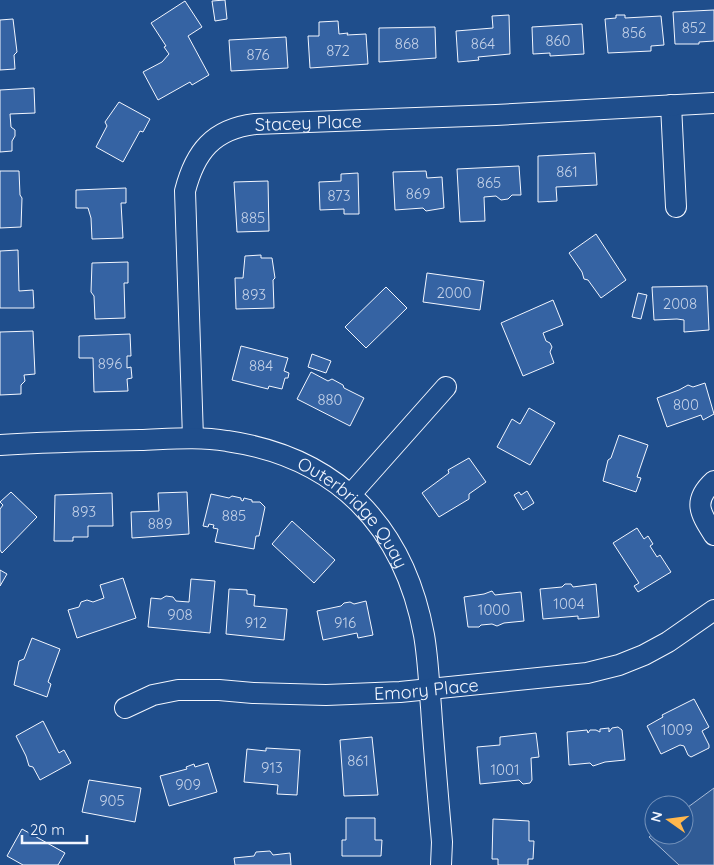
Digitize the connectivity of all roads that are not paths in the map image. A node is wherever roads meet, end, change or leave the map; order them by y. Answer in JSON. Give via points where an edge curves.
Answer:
{"nodes":[{"id":1,"x":714,"y":103,"type":"edge"},
{"id":2,"x":671,"y":105,"type":"junction"},
{"id":3,"x":676,"y":207,"type":"dead end"},
{"id":4,"x":446,"y":387,"type":"dead end"},
{"id":5,"x":193,"y":438,"type":"junction"},
{"id":6,"x":0,"y":445,"type":"edge"},
{"id":7,"x":714,"y":481,"type":"edge"},
{"id":8,"x":351,"y":494,"type":"junction"},
{"id":9,"x":714,"y":535,"type":"edge"},
{"id":10,"x":714,"y":610,"type":"edge"},
{"id":11,"x":429,"y":689,"type":"junction"},
{"id":12,"x":125,"y":708,"type":"dead end"},
{"id":13,"x":441,"y":865,"type":"edge"}],
"edges":[{"from":1,"to":2,"type":"street","name":"Stacey Place"},
{"from":2,"to":3,"type":"street"},
{"from":2,"to":5,"type":"street","name":"Stacey Place","via":[[255,124],[225,132],[196,158],[185,191]]},
{"from":4,"to":8,"type":"street"},
{"from":5,"to":6,"type":"street","name":"Outerbridge Quay"},
{"from":5,"to":8,"type":"street","name":"Outerbridge Quay","via":[[226,440],[263,448],[299,461]]},
{"from":7,"to":9,"type":"street","via":[[704,490],[700,505],[702,516]]},
{"from":8,"to":11,"type":"street","name":"Outerbridge Quay","via":[[377,522],[402,562],[416,598],[424,636]]},
{"from":10,"to":11,"type":"street","name":"Emory Place","via":[[668,642],[620,665],[587,673]]},
{"from":11,"to":12,"type":"street","name":"Emory Place","via":[[326,695],[178,690],[153,695]]},
{"from":11,"to":13,"type":"street","name":"Outerbridge Quay","via":[[442,842]]}]}
